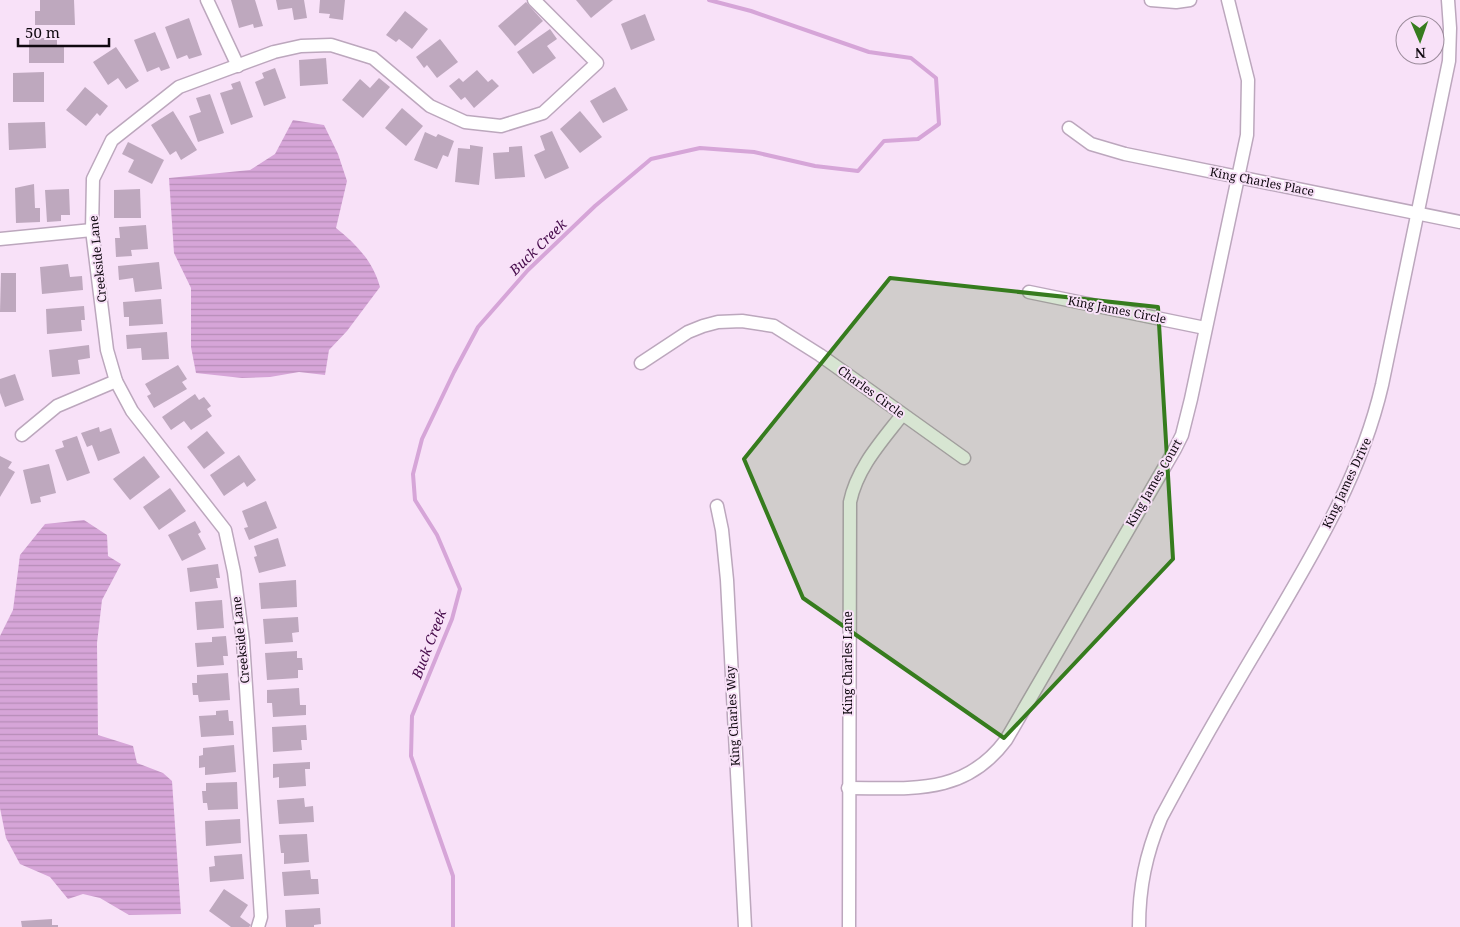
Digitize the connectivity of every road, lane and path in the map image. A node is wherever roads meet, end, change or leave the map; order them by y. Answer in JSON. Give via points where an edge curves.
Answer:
{"nodes":[{"id":1,"x":208,"y":0,"type":"edge"},
{"id":2,"x":534,"y":0,"type":"edge"},
{"id":3,"x":1151,"y":0,"type":"edge"},
{"id":4,"x":1190,"y":0,"type":"edge"},
{"id":5,"x":1228,"y":0,"type":"edge"},
{"id":6,"x":1448,"y":0,"type":"edge"},
{"id":7,"x":238,"y":66,"type":"junction"},
{"id":8,"x":1070,"y":128,"type":"dead end"},
{"id":9,"x":1238,"y":179,"type":"junction"},
{"id":10,"x":1417,"y":214,"type":"junction"},
{"id":11,"x":1460,"y":222,"type":"edge"},
{"id":12,"x":92,"y":230,"type":"junction"},
{"id":13,"x":0,"y":239,"type":"edge"},
{"id":14,"x":1029,"y":292,"type":"dead end"},
{"id":15,"x":1205,"y":328,"type":"junction"},
{"id":16,"x":641,"y":363,"type":"dead end"},
{"id":17,"x":116,"y":381,"type":"junction"},
{"id":18,"x":902,"y":414,"type":"junction"},
{"id":19,"x":22,"y":435,"type":"dead end"},
{"id":20,"x":964,"y":458,"type":"dead end"},
{"id":21,"x":717,"y":506,"type":"dead end"},
{"id":22,"x":848,"y":788,"type":"junction"},
{"id":23,"x":258,"y":927,"type":"edge"},
{"id":24,"x":745,"y":927,"type":"edge"},
{"id":25,"x":849,"y":927,"type":"edge"},
{"id":26,"x":1139,"y":927,"type":"edge"}],
"edges":[{"from":1,"to":7,"type":"street"},
{"from":2,"to":7,"type":"street","name":"Creekside Lane","via":[[597,63],[543,113],[501,126],[465,122],[430,106],[373,58],[331,45],[301,46],[274,52]]},
{"from":3,"to":4,"type":"street"},
{"from":5,"to":9,"type":"street","name":"King James Court","via":[[1248,80],[1247,135]]},
{"from":6,"to":10,"type":"street","name":"King James Drive","via":[[1449,61]]},
{"from":7,"to":12,"type":"street","name":"Creekside Lane","via":[[179,87],[112,140],[93,178]]},
{"from":8,"to":9,"type":"street","name":"King Charles Place","via":[[1091,144]]},
{"from":9,"to":10,"type":"street","name":"King Charles Place","via":[[1288,186]]},
{"from":9,"to":15,"type":"street","name":"King James Court"},
{"from":10,"to":11,"type":"street","name":"King Charles Place"},
{"from":10,"to":26,"type":"street","name":"King James Drive","via":[[1370,432],[1337,508],[1161,818],[1142,875]]},
{"from":12,"to":13,"type":"street"},
{"from":12,"to":17,"type":"street","name":"Creekside Lane","via":[[107,350]]},
{"from":14,"to":15,"type":"street","name":"King James Circle"},
{"from":15,"to":22,"type":"street","name":"King James Court","via":[[1186,422],[1175,449],[996,753],[977,770],[948,783],[917,788]]},
{"from":16,"to":18,"type":"street","name":"Charles Circle","via":[[688,332],[718,322],[742,321],[777,328]]},
{"from":17,"to":19,"type":"street","via":[[56,406]]},
{"from":17,"to":23,"type":"street","name":"Creekside Lane","via":[[132,411],[225,530],[243,641],[261,917]]},
{"from":18,"to":20,"type":"street","name":"Charles Circle"},
{"from":18,"to":22,"type":"street","name":"King Charles Lane","via":[[856,480],[850,502]]},
{"from":21,"to":24,"type":"street","name":"King Charles Way","via":[[726,580]]},
{"from":22,"to":25,"type":"street","name":"King Charles Lane"}]}
